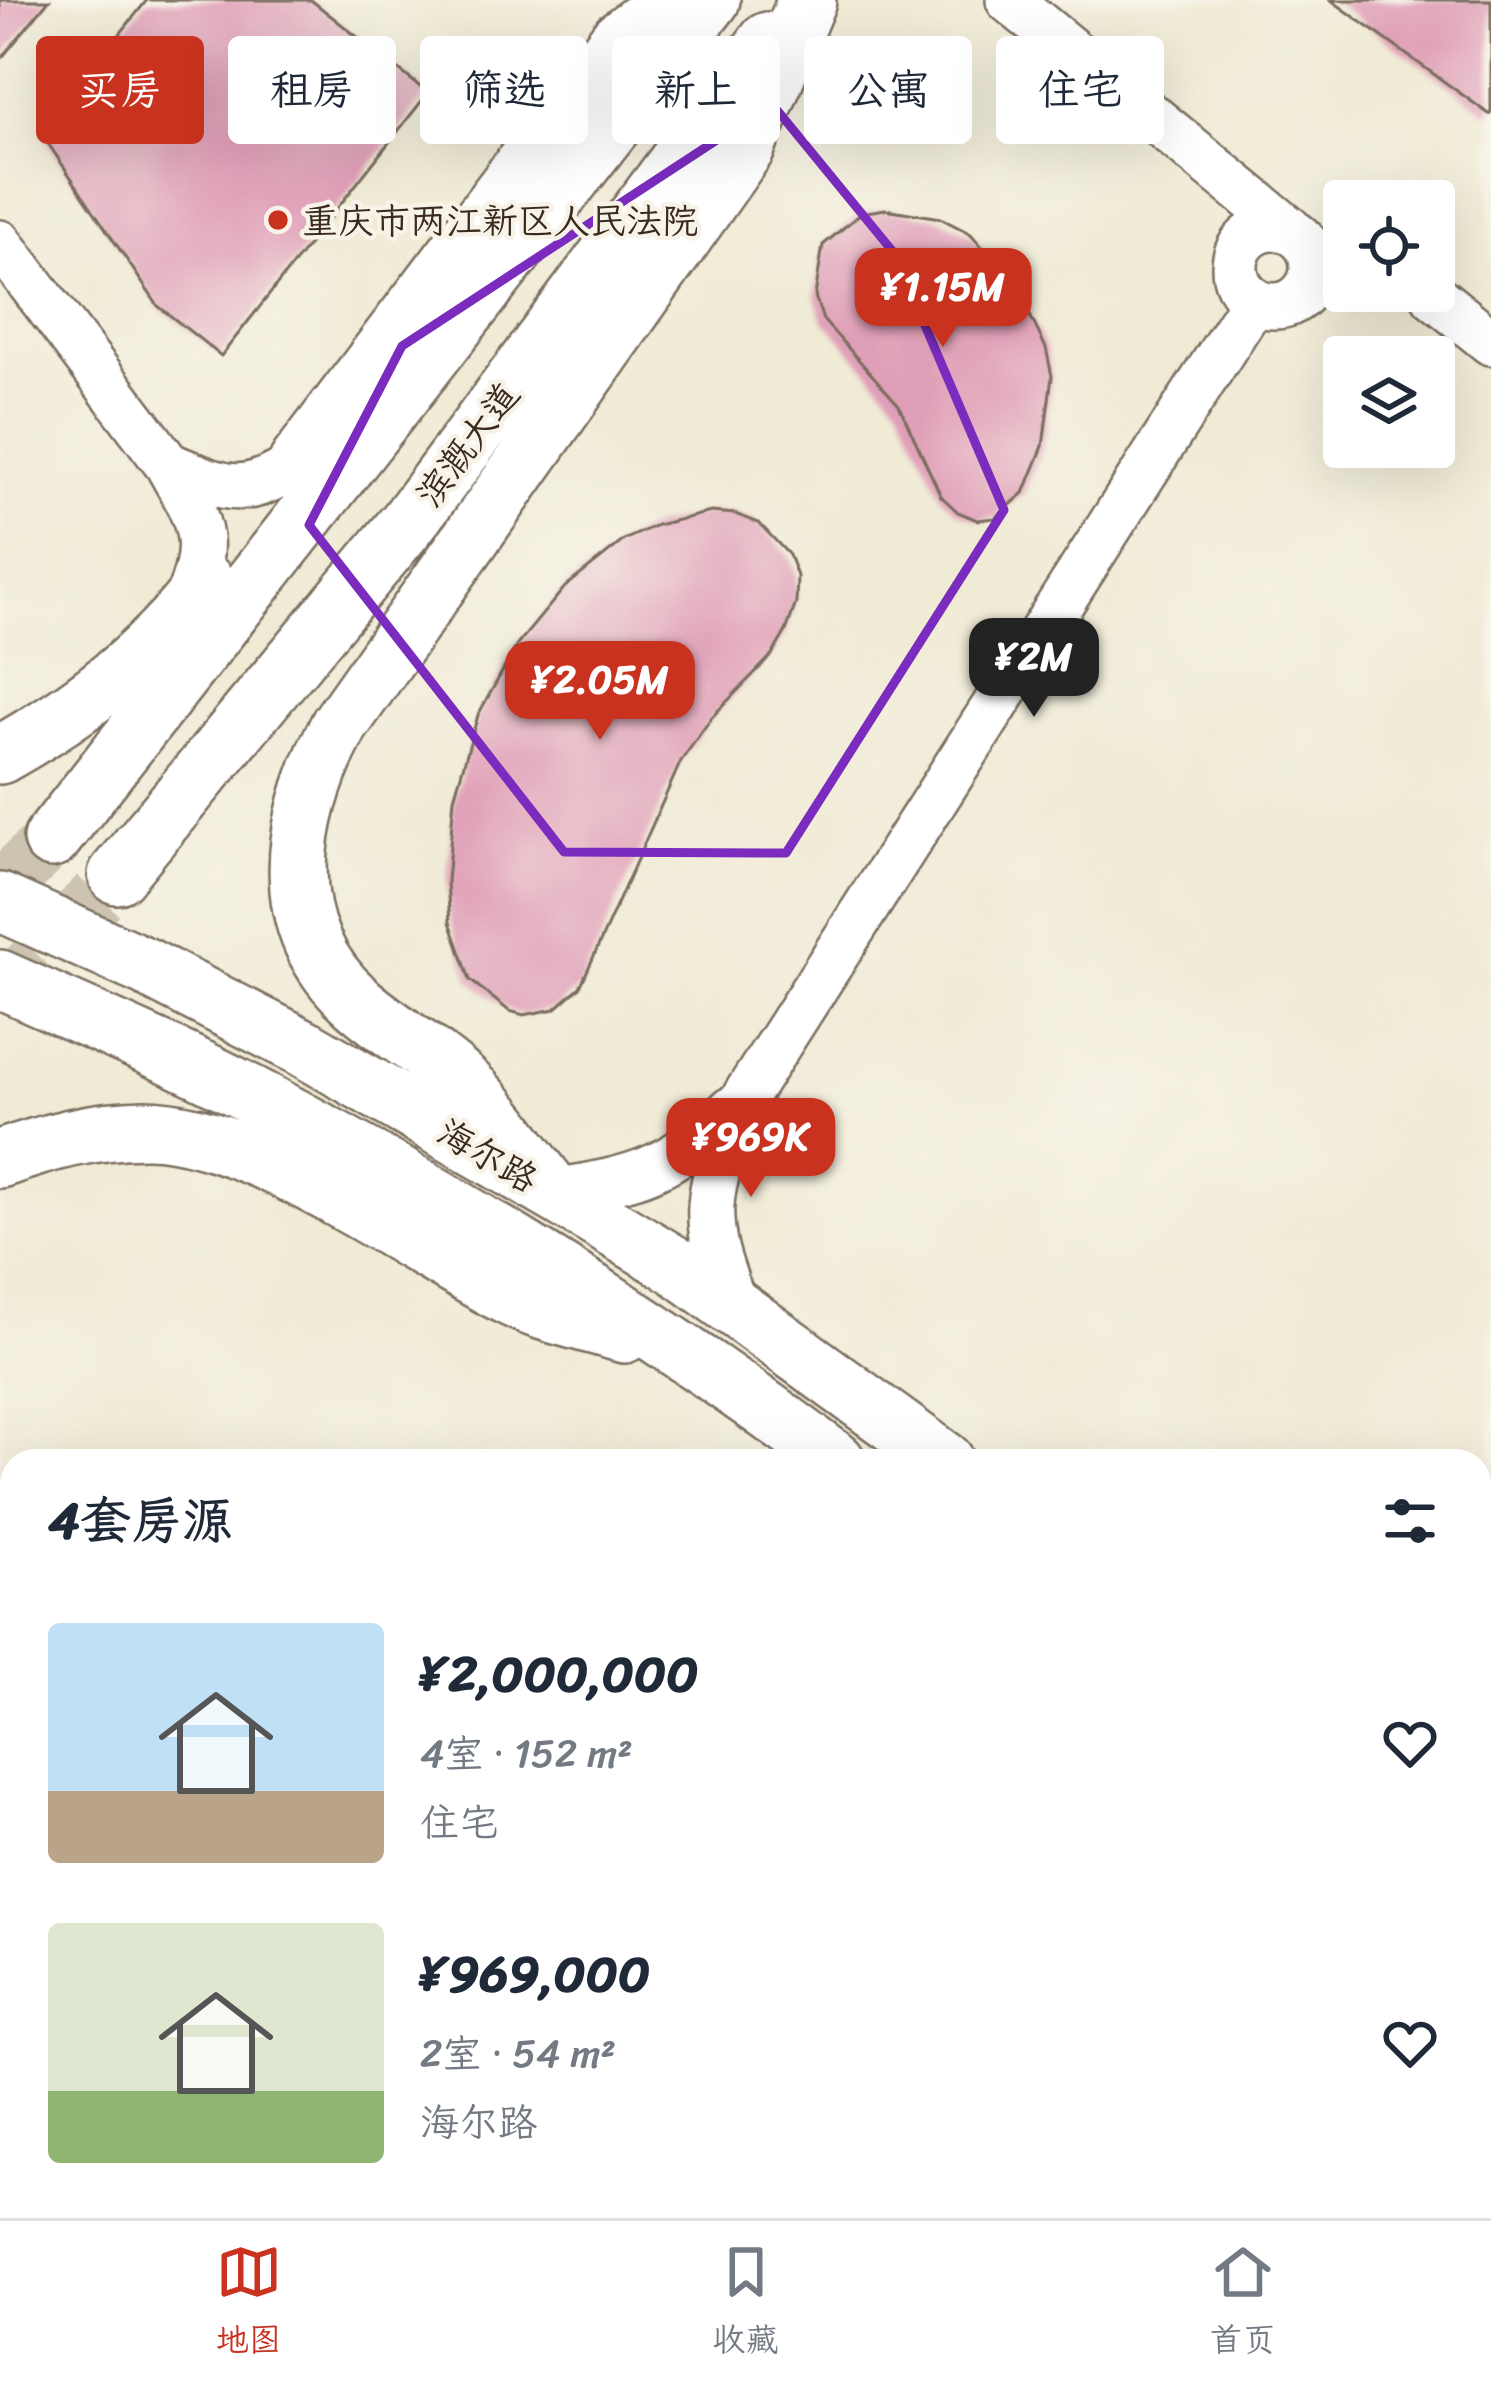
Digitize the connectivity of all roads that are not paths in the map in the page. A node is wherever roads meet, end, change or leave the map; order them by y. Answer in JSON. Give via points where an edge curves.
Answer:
{"nodes":[{"id":1,"x":671,"y":0,"type":"edge"},
{"id":2,"x":711,"y":0,"type":"edge"},
{"id":3,"x":803,"y":0,"type":"edge"},
{"id":4,"x":1009,"y":0,"type":"edge"},
{"id":5,"x":1166,"y":131,"type":"junction"},
{"id":6,"x":1295,"y":234,"type":"junction"},
{"id":7,"x":0,"y":243,"type":"edge"},
{"id":8,"x":1323,"y":246,"type":"edge"},
{"id":9,"x":1244,"y":285,"type":"junction"},
{"id":10,"x":1323,"y":290,"type":"edge"},
{"id":11,"x":1451,"y":312,"type":"edge"},
{"id":12,"x":1491,"y":342,"type":"edge"},
{"id":13,"x":297,"y":464,"type":"junction"},
{"id":14,"x":168,"y":465,"type":"junction"},
{"id":15,"x":177,"y":622,"type":"junction"},
{"id":16,"x":0,"y":755,"type":"edge"},
{"id":17,"x":52,"y":838,"type":"tunnel mouth"},
{"id":18,"x":117,"y":875,"type":"tunnel mouth"},
{"id":19,"x":0,"y":902,"type":"edge"},
{"id":20,"x":0,"y":980,"type":"edge"},
{"id":21,"x":746,"y":1095,"type":"junction"},
{"id":22,"x":0,"y":1159,"type":"edge"},
{"id":23,"x":553,"y":1192,"type":"junction"},
{"id":24,"x":736,"y":1308,"type":"junction"},
{"id":25,"x":695,"y":1356,"type":"junction"},
{"id":26,"x":820,"y":1449,"type":"edge"},
{"id":27,"x":929,"y":1449,"type":"edge"}],
"edges":[{"from":1,"to":13,"type":"main road","via":[[619,38]]},
{"from":2,"to":17,"type":"main road"},
{"from":3,"to":18,"type":"main road","name":"滨溉大道","via":[[407,524]]},
{"from":3,"to":23,"type":"main road","via":[[746,148],[340,724],[304,801],[298,890],[325,967],[355,1000],[466,1085]]},
{"from":4,"to":5,"type":"street"},
{"from":5,"to":6,"type":"street"},
{"from":5,"to":9,"type":"street","via":[[1215,198]]},
{"from":6,"to":8,"type":"street"},
{"from":6,"to":9,"type":"street","via":[[1251,234],[1236,256]]},
{"from":6,"to":10,"type":"street"},
{"from":7,"to":14,"type":"street"},
{"from":9,"to":10,"type":"street","via":[[1279,306]]},
{"from":9,"to":21,"type":"street"},
{"from":11,"to":12,"type":"street"},
{"from":13,"to":14,"type":"street","via":[[250,490]]},
{"from":13,"to":15,"type":"main road"},
{"from":14,"to":15,"type":"street","via":[[199,520],[204,550]]},
{"from":15,"to":16,"type":"main road","via":[[54,725]]},
{"from":19,"to":23,"type":"main road","name":"海尔路","via":[[306,1049]]},
{"from":20,"to":25,"type":"main road","name":"海尔路","via":[[272,1105]]},
{"from":21,"to":23,"type":"street","via":[[686,1154],[628,1178]]},
{"from":21,"to":24,"type":"street","via":[[714,1175],[707,1218]]},
{"from":22,"to":25,"type":"main road","via":[[65,1136],[148,1129],[210,1142],[321,1188],[514,1300]]},
{"from":23,"to":24,"type":"main road","name":"海尔路"},
{"from":24,"to":27,"type":"main road","name":"海尔路"},
{"from":25,"to":26,"type":"main road","name":"海尔路"}]}
